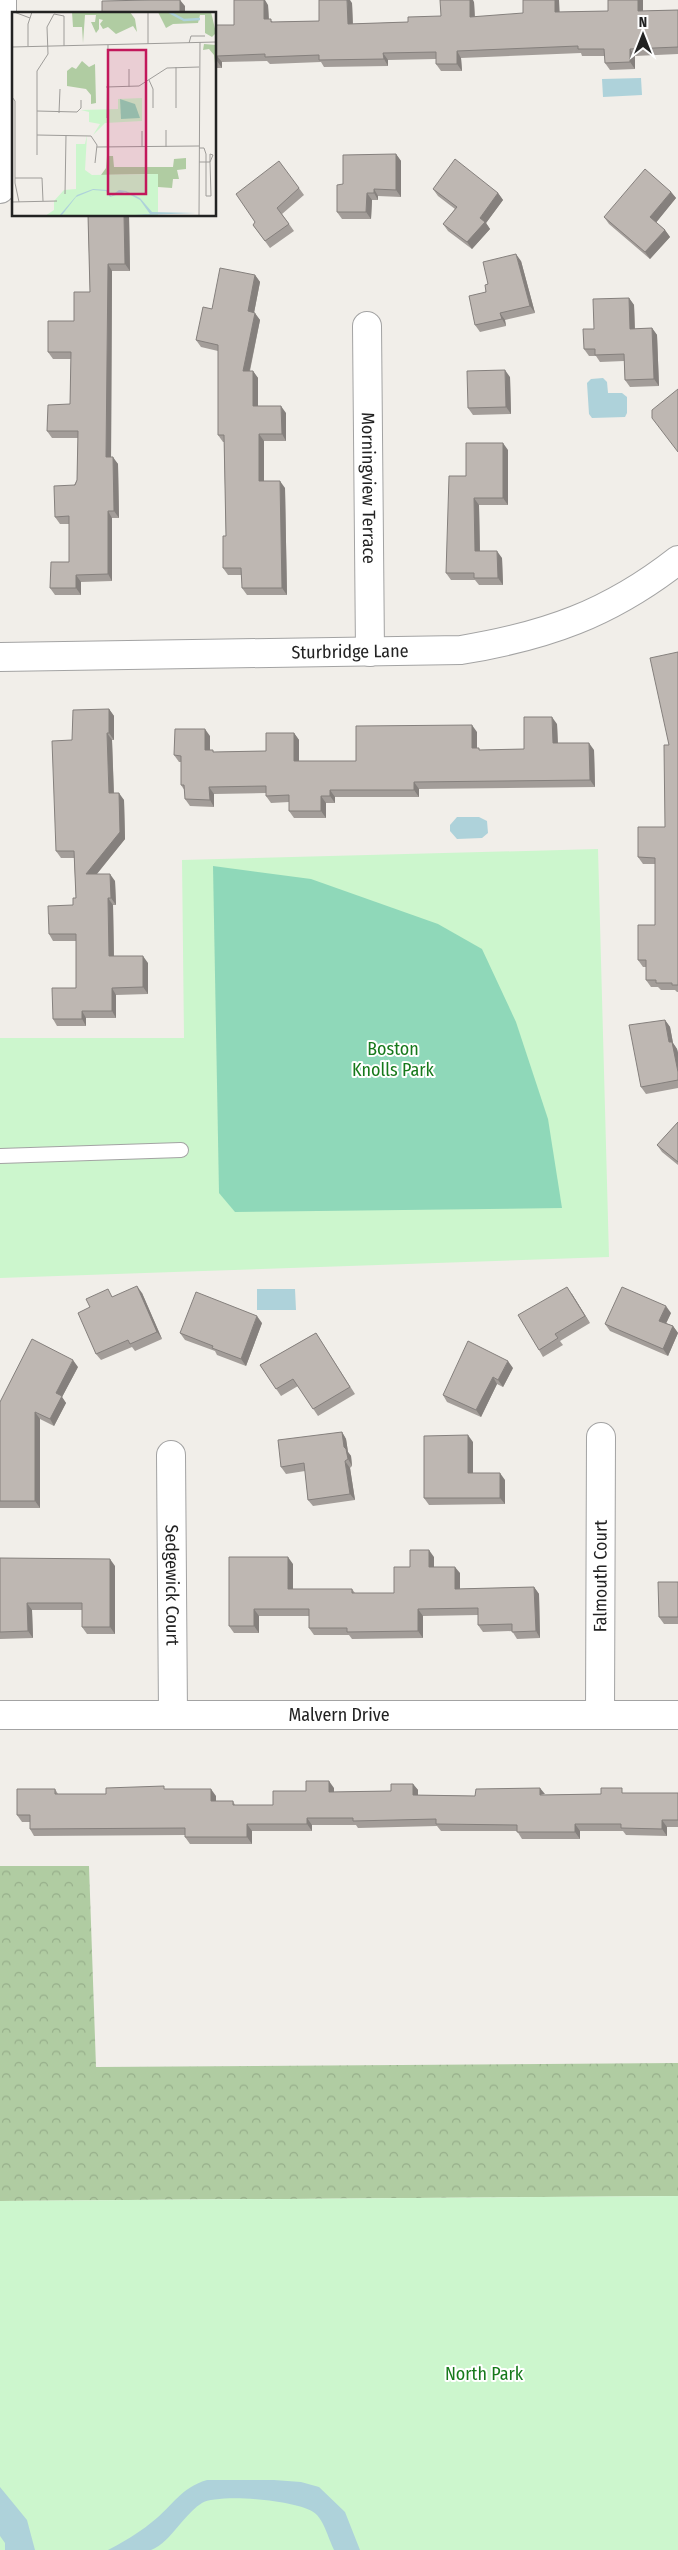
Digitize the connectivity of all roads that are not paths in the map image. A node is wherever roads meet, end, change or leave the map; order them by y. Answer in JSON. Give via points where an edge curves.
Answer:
{"nodes":[{"id":1,"x":2,"y":0,"type":"edge"},
{"id":2,"x":0,"y":189,"type":"edge"},
{"id":3,"x":367,"y":326,"type":"dead end"},
{"id":4,"x":678,"y":560,"type":"edge"},
{"id":5,"x":370,"y":652,"type":"junction"},
{"id":6,"x":0,"y":657,"type":"edge"},
{"id":7,"x":182,"y":1150,"type":"dead end"},
{"id":8,"x":0,"y":1156,"type":"edge"},
{"id":9,"x":601,"y":1438,"type":"dead end"},
{"id":10,"x":171,"y":1455,"type":"dead end"},
{"id":11,"x":173,"y":1714,"type":"junction"},
{"id":12,"x":0,"y":1715,"type":"edge"},
{"id":13,"x":600,"y":1715,"type":"junction"},
{"id":14,"x":678,"y":1715,"type":"edge"}],
"edges":[{"from":1,"to":2,"type":"street"},
{"from":3,"to":5,"type":"street","name":"Morningview Terrace"},
{"from":4,"to":5,"type":"street","name":"Sturbridge Lane","via":[[611,605],[558,628],[510,642],[461,650]]},
{"from":5,"to":6,"type":"street","name":"Sturbridge Lane"},
{"from":7,"to":8,"type":"lane"},
{"from":9,"to":13,"type":"street","name":"Falmouth Court"},
{"from":10,"to":11,"type":"street","name":"Sedgewick Court"},
{"from":11,"to":12,"type":"street","name":"Malvern Drive"},
{"from":11,"to":13,"type":"street","name":"Malvern Drive"},
{"from":13,"to":14,"type":"street","name":"Malvern Drive"}]}
